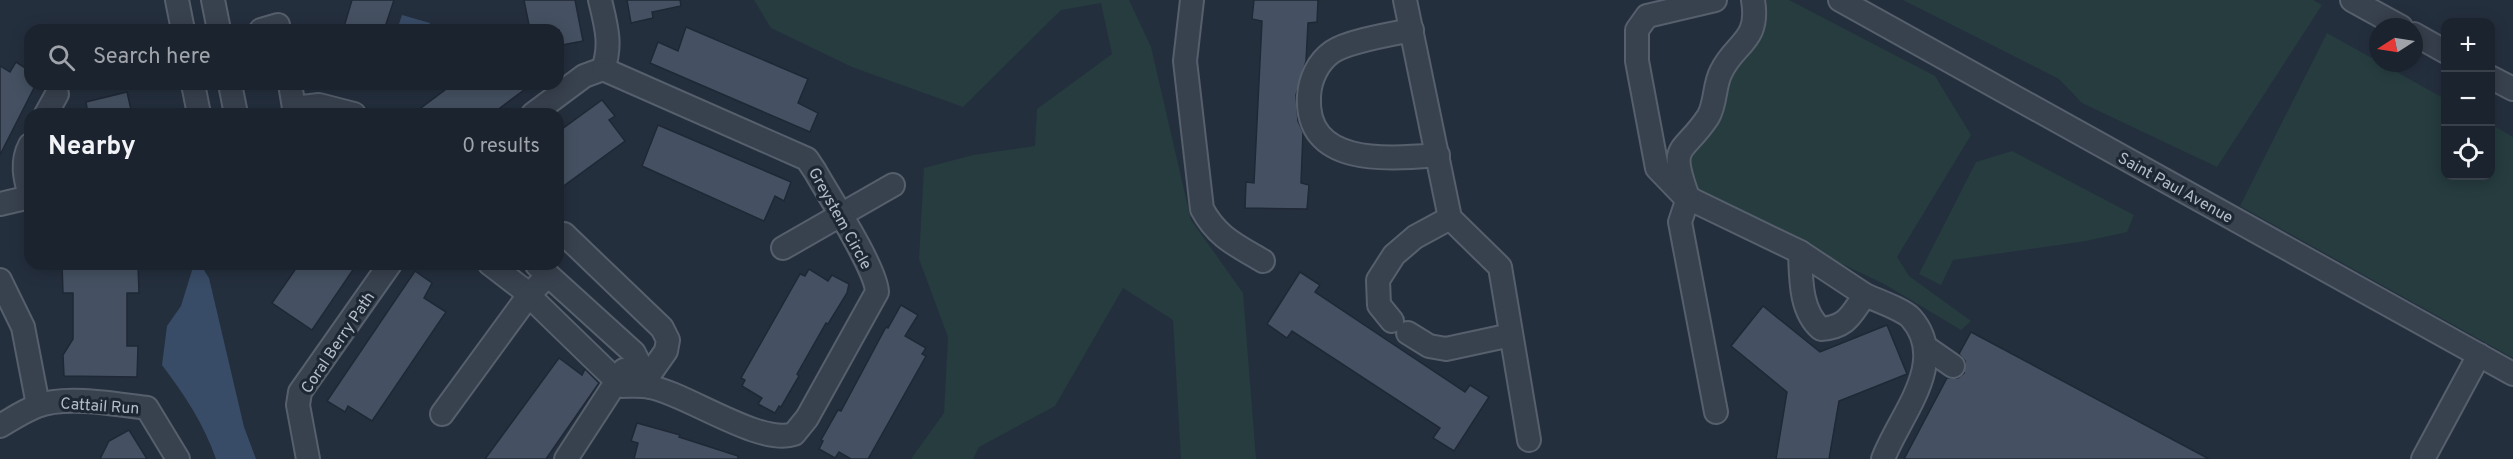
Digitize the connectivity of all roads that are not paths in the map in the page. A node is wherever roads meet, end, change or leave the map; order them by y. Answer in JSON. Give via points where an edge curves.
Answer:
{"nodes":[{"id":1,"x":177,"y":0,"type":"edge"},
{"id":2,"x":213,"y":0,"type":"edge"},
{"id":3,"x":600,"y":0,"type":"edge"},
{"id":4,"x":1192,"y":0,"type":"edge"},
{"id":5,"x":1405,"y":0,"type":"edge"},
{"id":6,"x":1714,"y":0,"type":"edge"},
{"id":7,"x":1753,"y":0,"type":"edge"},
{"id":8,"x":1840,"y":0,"type":"edge"},
{"id":9,"x":2352,"y":0,"type":"edge"},
{"id":10,"x":2385,"y":18,"type":"edge"},
{"id":11,"x":182,"y":24,"type":"edge"},
{"id":12,"x":218,"y":24,"type":"edge"},
{"id":13,"x":1412,"y":30,"type":"junction"},
{"id":14,"x":2423,"y":39,"type":"edge"},
{"id":15,"x":2441,"y":50,"type":"edge"},
{"id":16,"x":603,"y":69,"type":"junction"},
{"id":17,"x":2495,"y":80,"type":"edge"},
{"id":18,"x":2513,"y":89,"type":"edge"},
{"id":19,"x":194,"y":90,"type":"edge"},
{"id":20,"x":231,"y":90,"type":"edge"},
{"id":21,"x":291,"y":90,"type":"edge"},
{"id":22,"x":57,"y":94,"type":"dead end"},
{"id":23,"x":49,"y":108,"type":"edge"},
{"id":24,"x":198,"y":108,"type":"edge"},
{"id":25,"x":235,"y":108,"type":"edge"},
{"id":26,"x":294,"y":108,"type":"edge"},
{"id":27,"x":294,"y":108,"type":"edge"},
{"id":28,"x":331,"y":108,"type":"edge"},
{"id":29,"x":541,"y":108,"type":"edge"},
{"id":30,"x":1438,"y":155,"type":"junction"},
{"id":31,"x":893,"y":185,"type":"dead end"},
{"id":32,"x":24,"y":198,"type":"edge"},
{"id":33,"x":1688,"y":198,"type":"junction"},
{"id":34,"x":0,"y":204,"type":"edge"},
{"id":35,"x":840,"y":216,"type":"junction"},
{"id":36,"x":1450,"y":218,"type":"junction"},
{"id":37,"x":564,"y":234,"type":"dead end"},
{"id":38,"x":783,"y":248,"type":"dead end"},
{"id":39,"x":1800,"y":252,"type":"junction"},
{"id":40,"x":1263,"y":261,"type":"dead end"},
{"id":41,"x":386,"y":270,"type":"edge"},
{"id":42,"x":497,"y":270,"type":"edge"},
{"id":43,"x":542,"y":270,"type":"edge"},
{"id":44,"x":543,"y":270,"type":"edge"},
{"id":45,"x":0,"y":280,"type":"edge"},
{"id":46,"x":1865,"y":294,"type":"junction"},
{"id":47,"x":529,"y":296,"type":"junction"},
{"id":48,"x":1512,"y":335,"type":"junction"},
{"id":49,"x":1927,"y":348,"type":"junction"},
{"id":50,"x":634,"y":353,"type":"junction"},
{"id":51,"x":2479,"y":355,"type":"junction"},
{"id":52,"x":1953,"y":366,"type":"dead end"},
{"id":53,"x":2513,"y":374,"type":"edge"},
{"id":54,"x":617,"y":380,"type":"junction"},
{"id":55,"x":649,"y":382,"type":"junction"},
{"id":56,"x":38,"y":405,"type":"junction"},
{"id":57,"x":1716,"y":412,"type":"dead end"},
{"id":58,"x":442,"y":414,"type":"dead end"},
{"id":59,"x":0,"y":426,"type":"edge"},
{"id":60,"x":1529,"y":440,"type":"dead end"},
{"id":61,"x":178,"y":459,"type":"edge"},
{"id":62,"x":308,"y":459,"type":"edge"},
{"id":63,"x":566,"y":459,"type":"edge"},
{"id":64,"x":1883,"y":459,"type":"edge"},
{"id":65,"x":2423,"y":459,"type":"edge"}],
"edges":[{"from":1,"to":11,"type":"street"},
{"from":2,"to":12,"type":"street"},
{"from":3,"to":16,"type":"street","via":[[609,37]]},
{"from":4,"to":40,"type":"street","via":[[1185,61],[1202,209],[1211,227],[1225,239]]},
{"from":5,"to":13,"type":"street"},
{"from":6,"to":33,"type":"street","via":[[1647,16],[1636,30],[1637,61],[1657,168]]},
{"from":7,"to":33,"type":"street","via":[[1756,18],[1746,41],[1721,72],[1709,116],[1681,147],[1678,170]]},
{"from":8,"to":51,"type":"street","name":"Saint Paul Avenue"},
{"from":9,"to":10,"type":"street"},
{"from":13,"to":30,"type":"street"},
{"from":13,"to":30,"type":"street","via":[[1333,51],[1318,65],[1308,111],[1324,141],[1341,151],[1392,159]]},
{"from":14,"to":15,"type":"street"},
{"from":16,"to":29,"type":"street","via":[[584,75]]},
{"from":16,"to":35,"type":"street","name":"Greystem Circle","via":[[807,159]]},
{"from":17,"to":18,"type":"street"},
{"from":19,"to":24,"type":"street"},
{"from":20,"to":25,"type":"street"},
{"from":21,"to":26,"type":"street"},
{"from":22,"to":23,"type":"street"},
{"from":27,"to":28,"type":"street"},
{"from":30,"to":36,"type":"street"},
{"from":31,"to":35,"type":"street"},
{"from":32,"to":34,"type":"street"},
{"from":33,"to":39,"type":"street"},
{"from":33,"to":57,"type":"street","via":[[1680,222]]},
{"from":35,"to":38,"type":"street"},
{"from":35,"to":55,"type":"street","name":"Greystem Circle","via":[[877,292],[807,418],[794,434],[777,435],[731,422]]},
{"from":36,"to":48,"type":"street","via":[[1500,267]]},
{"from":36,"to":48,"type":"street","via":[[1401,249],[1378,280],[1379,305],[1400,327],[1429,346],[1446,349]]},
{"from":37,"to":55,"type":"street","via":[[662,328],[668,340],[666,351]]},
{"from":39,"to":46,"type":"street"},
{"from":39,"to":46,"type":"street","via":[[1805,307],[1810,320],[1821,329],[1845,323]]},
{"from":41,"to":62,"type":"street","name":"Coral Berry Path","via":[[300,392],[298,405]]},
{"from":42,"to":47,"type":"street","name":"Greystem Circle"},
{"from":43,"to":47,"type":"street"},
{"from":44,"to":50,"type":"street"},
{"from":45,"to":56,"type":"street","via":[[24,327]]},
{"from":46,"to":49,"type":"street","via":[[1911,317]]},
{"from":47,"to":54,"type":"street","name":"Greystem Circle"},
{"from":47,"to":58,"type":"street"},
{"from":48,"to":60,"type":"street"},
{"from":49,"to":52,"type":"street"},
{"from":49,"to":64,"type":"street","via":[[1922,382]]},
{"from":50,"to":54,"type":"street"},
{"from":50,"to":55,"type":"street"},
{"from":51,"to":53,"type":"street","name":"Saint Paul Avenue"},
{"from":51,"to":65,"type":"street"},
{"from":54,"to":55,"type":"street","name":"Greystem Circle","via":[[622,386]]},
{"from":54,"to":63,"type":"street"},
{"from":56,"to":59,"type":"street","name":"Cattail Run"},
{"from":56,"to":61,"type":"street","name":"Cattail Run","via":[[114,403],[147,408]]}]}
